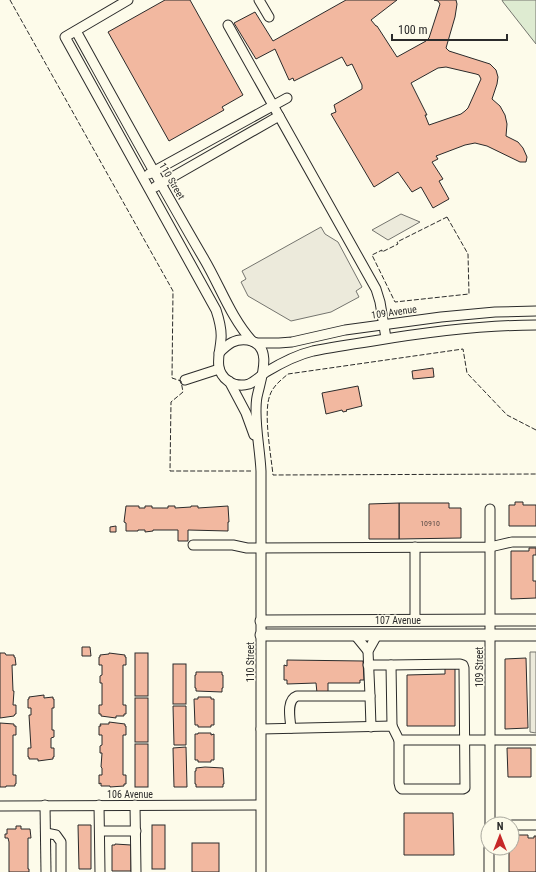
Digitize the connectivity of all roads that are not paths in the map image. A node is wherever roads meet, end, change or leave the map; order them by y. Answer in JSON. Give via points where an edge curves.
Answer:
{"nodes":[{"id":1,"x":128,"y":0,"type":"edge"},
{"id":2,"x":259,"y":0,"type":"edge"},
{"id":3,"x":269,"y":17,"type":"dead end"},
{"id":4,"x":228,"y":25,"type":"dead end"},
{"id":5,"x":76,"y":31,"type":"junction"},
{"id":6,"x":287,"y":98,"type":"dead end"},
{"id":7,"x":273,"y":106,"type":"junction"},
{"id":8,"x":279,"y":116,"type":"junction"},
{"id":9,"x":154,"y":172,"type":"junction"},
{"id":10,"x":142,"y":178,"type":"junction"},
{"id":11,"x":160,"y":184,"type":"junction"},
{"id":12,"x":149,"y":190,"type":"junction"},
{"id":13,"x":536,"y":311,"type":"edge"},
{"id":14,"x":384,"y":324,"type":"junction"},
{"id":15,"x":536,"y":326,"type":"edge"},
{"id":16,"x":386,"y":338,"type":"junction"},
{"id":17,"x":254,"y":342,"type":"junction"},
{"id":18,"x":219,"y":353,"type":"junction"},
{"id":19,"x":219,"y":369,"type":"junction"},
{"id":20,"x":262,"y":375,"type":"junction"},
{"id":21,"x":185,"y":380,"type":"dead end"},
{"id":22,"x":229,"y":382,"type":"junction"},
{"id":23,"x":260,"y":452,"type":"junction"},
{"id":24,"x":490,"y":509,"type":"dead end"},
{"id":25,"x":536,"y":542,"type":"edge"},
{"id":26,"x":193,"y":545,"type":"dead end"},
{"id":27,"x":490,"y":547,"type":"junction"},
{"id":28,"x":260,"y":548,"type":"junction"},
{"id":29,"x":415,"y":548,"type":"junction"},
{"id":30,"x":386,"y":620,"type":"junction"},
{"id":31,"x":415,"y":620,"type":"junction"},
{"id":32,"x":490,"y":620,"type":"junction"},
{"id":33,"x":536,"y":620,"type":"edge"},
{"id":34,"x":261,"y":621,"type":"junction"},
{"id":35,"x":261,"y":635,"type":"junction"},
{"id":36,"x":355,"y":635,"type":"junction"},
{"id":37,"x":377,"y":635,"type":"junction"},
{"id":38,"x":490,"y":635,"type":"junction"},
{"id":39,"x":536,"y":635,"type":"edge"},
{"id":40,"x":368,"y":651,"type":"junction"},
{"id":41,"x":368,"y":665,"type":"junction"},
{"id":42,"x":391,"y":665,"type":"junction"},
{"id":43,"x":370,"y":696,"type":"junction"},
{"id":44,"x":392,"y":726,"type":"junction"},
{"id":45,"x":371,"y":727,"type":"junction"},
{"id":46,"x":260,"y":728,"type":"junction"},
{"id":47,"x":291,"y":728,"type":"junction"},
{"id":48,"x":399,"y":740,"type":"junction"},
{"id":49,"x":536,"y":740,"type":"edge"},
{"id":50,"x":465,"y":741,"type":"junction"},
{"id":51,"x":490,"y":741,"type":"junction"},
{"id":52,"x":45,"y":805,"type":"junction"},
{"id":53,"x":100,"y":805,"type":"junction"},
{"id":54,"x":136,"y":805,"type":"junction"},
{"id":55,"x":260,"y":805,"type":"junction"},
{"id":56,"x":0,"y":806,"type":"edge"},
{"id":57,"x":490,"y":816,"type":"edge"},
{"id":58,"x":520,"y":825,"type":"edge"},
{"id":59,"x":536,"y":825,"type":"edge"},
{"id":60,"x":100,"y":831,"type":"junction"},
{"id":61,"x":136,"y":831,"type":"junction"},
{"id":62,"x":46,"y":833,"type":"junction"},
{"id":63,"x":489,"y":856,"type":"edge"},
{"id":64,"x":46,"y":872,"type":"edge"},
{"id":65,"x":61,"y":872,"type":"edge"},
{"id":66,"x":100,"y":872,"type":"edge"},
{"id":67,"x":136,"y":872,"type":"edge"},
{"id":68,"x":261,"y":872,"type":"edge"},
{"id":69,"x":489,"y":872,"type":"edge"}],
"edges":[{"from":1,"to":5,"type":"street"},
{"from":2,"to":3,"type":"street"},
{"from":4,"to":7,"type":"street"},
{"from":5,"to":9,"type":"street","name":"110 Street"},
{"from":5,"to":10,"type":"street","via":[[65,37]]},
{"from":6,"to":7,"type":"street"},
{"from":7,"to":8,"type":"street"},
{"from":7,"to":9,"type":"street"},
{"from":8,"to":11,"type":"street"},
{"from":8,"to":14,"type":"street","via":[[376,289]]},
{"from":9,"to":10,"type":"street"},
{"from":9,"to":11,"type":"street","name":"110 Street"},
{"from":10,"to":12,"type":"street"},
{"from":11,"to":12,"type":"street"},
{"from":11,"to":17,"type":"street","name":"110 Street","via":[[237,320]]},
{"from":12,"to":18,"type":"street","via":[[216,310],[221,332]]},
{"from":13,"to":14,"type":"street","name":"109 Avenue","via":[[459,315]]},
{"from":14,"to":16,"type":"street"},
{"from":14,"to":17,"type":"street","name":"109 Avenue","via":[[292,342]]},
{"from":15,"to":16,"type":"street","via":[[466,328]]},
{"from":16,"to":20,"type":"street","via":[[302,354]]},
{"from":17,"to":18,"type":"street","via":[[236,340]]},
{"from":17,"to":20,"type":"street","via":[[263,355]]},
{"from":18,"to":19,"type":"street"},
{"from":19,"to":21,"type":"street"},
{"from":19,"to":22,"type":"street"},
{"from":20,"to":22,"type":"street","via":[[247,384]]},
{"from":20,"to":23,"type":"street","name":"110 Street","via":[[256,398]]},
{"from":22,"to":23,"type":"street","name":"110 Street","via":[[252,427]]},
{"from":23,"to":28,"type":"street","name":"110 Street"},
{"from":24,"to":27,"type":"street","name":"109 Street"},
{"from":25,"to":27,"type":"street","via":[[512,542]]},
{"from":26,"to":28,"type":"street"},
{"from":27,"to":29,"type":"street"},
{"from":27,"to":32,"type":"street","name":"109 Street"},
{"from":28,"to":29,"type":"street"},
{"from":28,"to":34,"type":"street","name":"110 Street"},
{"from":29,"to":31,"type":"street"},
{"from":30,"to":31,"type":"main road","name":"107 Avenue"},
{"from":30,"to":34,"type":"main road","name":"107 Avenue"},
{"from":30,"to":35,"type":"main road","via":[[364,625],[279,626]]},
{"from":31,"to":32,"type":"main road","name":"107 Avenue"},
{"from":32,"to":33,"type":"main road","name":"107 Avenue"},
{"from":32,"to":38,"type":"street","name":"109 Street"},
{"from":34,"to":35,"type":"street","name":"110 Street"},
{"from":35,"to":36,"type":"main road","name":"107 Avenue"},
{"from":35,"to":46,"type":"street","name":"110 Street"},
{"from":36,"to":37,"type":"main road","name":"107 Avenue"},
{"from":36,"to":40,"type":"street"},
{"from":37,"to":38,"type":"main road","name":"107 Avenue"},
{"from":37,"to":40,"type":"street"},
{"from":38,"to":39,"type":"main road","name":"107 Avenue"},
{"from":38,"to":51,"type":"street","name":"109 Street"},
{"from":40,"to":41,"type":"street"},
{"from":41,"to":42,"type":"street"},
{"from":41,"to":43,"type":"street"},
{"from":42,"to":44,"type":"street"},
{"from":42,"to":50,"type":"street","via":[[463,665]]},
{"from":43,"to":45,"type":"street"},
{"from":43,"to":47,"type":"street","via":[[297,696],[290,702]]},
{"from":44,"to":45,"type":"street"},
{"from":44,"to":48,"type":"street"},
{"from":45,"to":47,"type":"street"},
{"from":46,"to":47,"type":"street"},
{"from":46,"to":55,"type":"street","name":"110 Street"},
{"from":48,"to":50,"type":"street"},
{"from":48,"to":50,"type":"street","via":[[399,783],[402,789],[465,788]]},
{"from":49,"to":51,"type":"street"},
{"from":50,"to":51,"type":"street"},
{"from":51,"to":57,"type":"street","name":"109 Street"},
{"from":52,"to":53,"type":"street","name":"106 Avenue"},
{"from":52,"to":56,"type":"street","name":"106 Avenue"},
{"from":52,"to":62,"type":"street"},
{"from":53,"to":54,"type":"street","name":"106 Avenue"},
{"from":53,"to":60,"type":"street"},
{"from":54,"to":55,"type":"street","name":"106 Avenue"},
{"from":54,"to":61,"type":"street"},
{"from":55,"to":68,"type":"street","name":"110 Street"},
{"from":58,"to":59,"type":"street"},
{"from":60,"to":61,"type":"street"},
{"from":60,"to":66,"type":"street"},
{"from":61,"to":67,"type":"street"},
{"from":62,"to":64,"type":"street"},
{"from":62,"to":65,"type":"street","via":[[56,835],[61,842]]},
{"from":63,"to":69,"type":"street"}]}
